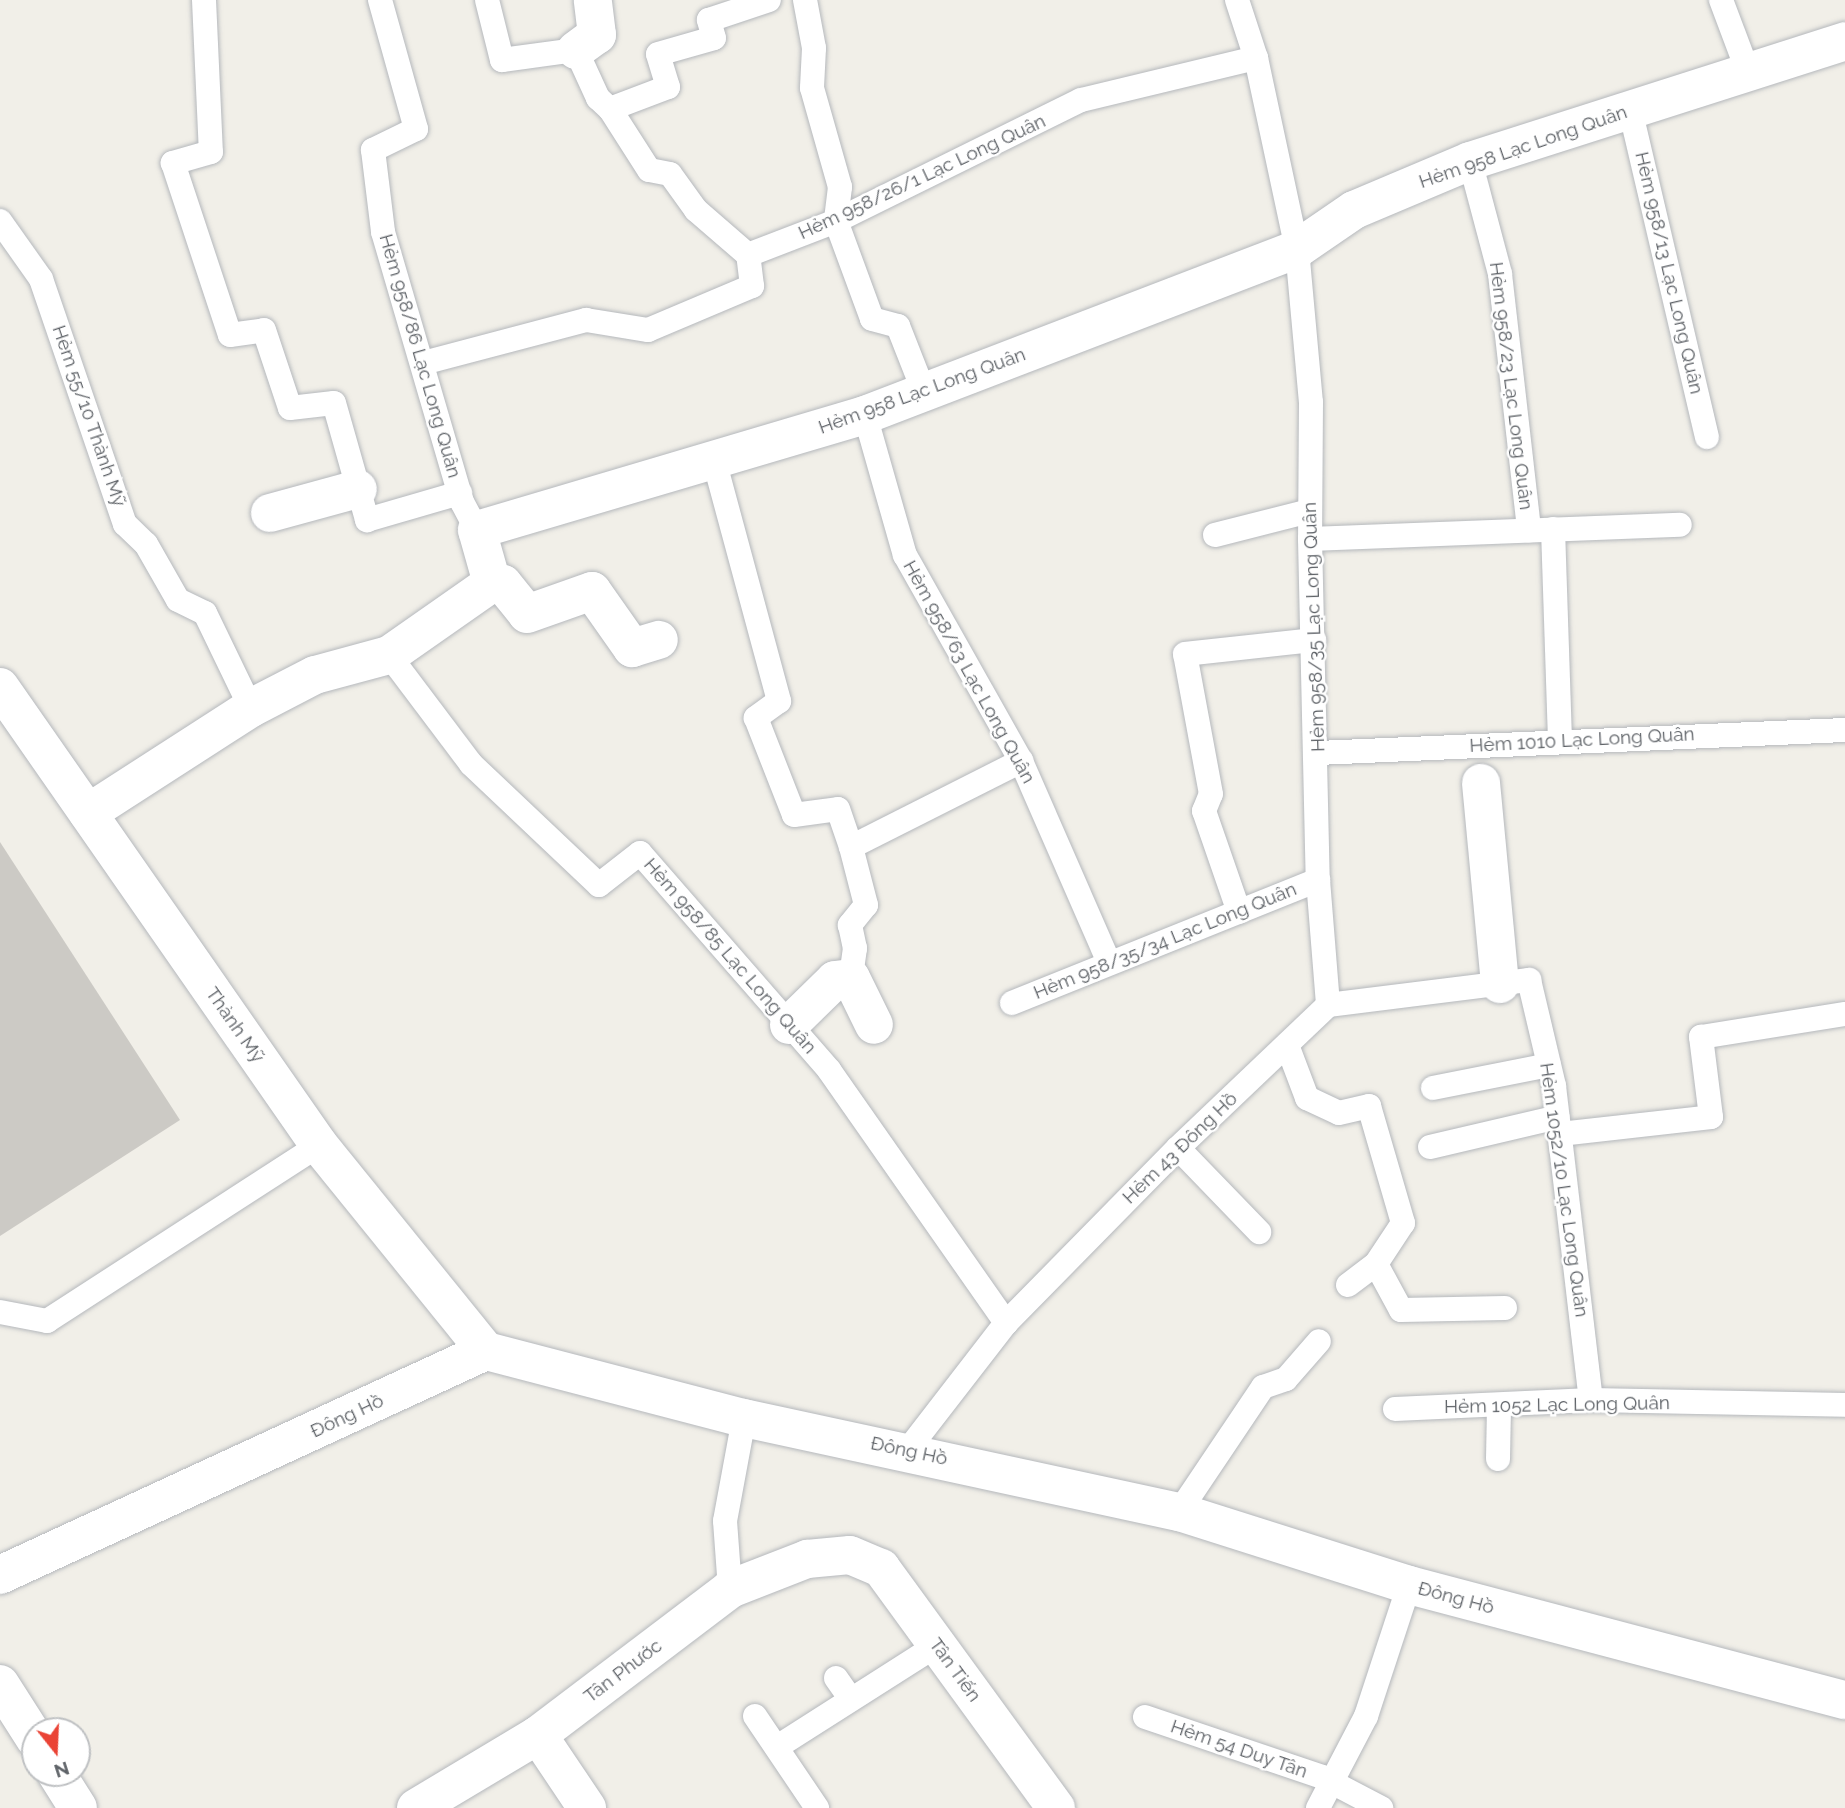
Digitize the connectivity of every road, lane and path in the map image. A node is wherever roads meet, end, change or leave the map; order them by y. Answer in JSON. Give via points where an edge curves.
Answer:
{"nodes":[{"id":1,"x":204,"y":0,"type":"edge"},
{"id":2,"x":380,"y":0,"type":"edge"},
{"id":3,"x":488,"y":0,"type":"edge"},
{"id":4,"x":593,"y":0,"type":"edge"},
{"id":5,"x":769,"y":0,"type":"edge"},
{"id":6,"x":805,"y":0,"type":"edge"},
{"id":7,"x":1237,"y":0,"type":"edge"},
{"id":8,"x":1721,"y":0,"type":"edge"},
{"id":9,"x":1845,"y":41,"type":"edge"},
{"id":10,"x":576,"y":50,"type":"junction"},
{"id":11,"x":1256,"y":58,"type":"junction"},
{"id":12,"x":1747,"y":69,"type":"junction"},
{"id":13,"x":610,"y":109,"type":"junction"},
{"id":14,"x":1630,"y":109,"type":"junction"},
{"id":15,"x":1470,"y":161,"type":"junction"},
{"id":16,"x":0,"y":221,"type":"edge"},
{"id":17,"x":836,"y":221,"type":"junction"},
{"id":18,"x":1297,"y":248,"type":"junction"},
{"id":19,"x":748,"y":255,"type":"junction"},
{"id":20,"x":423,"y":363,"type":"junction"},
{"id":21,"x":923,"y":393,"type":"junction"},
{"id":22,"x":865,"y":415,"type":"junction"},
{"id":23,"x":1707,"y":437,"type":"dead end"},
{"id":24,"x":715,"y":460,"type":"junction"},
{"id":25,"x":358,"y":489,"type":"junction"},
{"id":26,"x":460,"y":493,"type":"junction"},
{"id":27,"x":1310,"y":512,"type":"junction"},
{"id":28,"x":270,"y":513,"type":"dead end"},
{"id":29,"x":1680,"y":525,"type":"dead end"},
{"id":30,"x":1541,"y":529,"type":"junction"},
{"id":31,"x":477,"y":530,"type":"junction"},
{"id":32,"x":1215,"y":535,"type":"dead end"},
{"id":33,"x":1310,"y":538,"type":"junction"},
{"id":34,"x":492,"y":583,"type":"junction"},
{"id":35,"x":659,"y":640,"type":"dead end"},
{"id":36,"x":1314,"y":640,"type":"junction"},
{"id":37,"x":389,"y":655,"type":"junction"},
{"id":38,"x":0,"y":687,"type":"edge"},
{"id":39,"x":251,"y":708,"type":"junction"},
{"id":40,"x":1845,"y":730,"type":"edge"},
{"id":41,"x":1560,"y":741,"type":"junction"},
{"id":42,"x":1318,"y":753,"type":"junction"},
{"id":43,"x":1021,"y":761,"type":"junction"},
{"id":44,"x":1481,"y":783,"type":"dead end"},
{"id":45,"x":88,"y":813,"type":"junction"},
{"id":46,"x":851,"y":847,"type":"junction"},
{"id":47,"x":1318,"y":880,"type":"junction"},
{"id":48,"x":1239,"y":912,"type":"junction"},
{"id":49,"x":1109,"y":962,"type":"junction"},
{"id":50,"x":851,"y":978,"type":"junction"},
{"id":51,"x":1515,"y":982,"type":"junction"},
{"id":52,"x":1012,"y":1003,"type":"dead end"},
{"id":53,"x":1328,"y":1005,"type":"junction"},
{"id":54,"x":1845,"y":1014,"type":"edge"},
{"id":55,"x":789,"y":1025,"type":"junction"},
{"id":56,"x":874,"y":1025,"type":"dead end"},
{"id":57,"x":1287,"y":1045,"type":"junction"},
{"id":58,"x":1549,"y":1065,"type":"junction"},
{"id":59,"x":1433,"y":1088,"type":"dead end"},
{"id":60,"x":1559,"y":1126,"type":"junction"},
{"id":61,"x":319,"y":1145,"type":"junction"},
{"id":62,"x":1430,"y":1147,"type":"dead end"},
{"id":63,"x":1178,"y":1148,"type":"junction"},
{"id":64,"x":1259,"y":1232,"type":"dead end"},
{"id":65,"x":1376,"y":1264,"type":"junction"},
{"id":66,"x":1348,"y":1285,"type":"dead end"},
{"id":67,"x":1505,"y":1308,"type":"dead end"},
{"id":68,"x":0,"y":1312,"type":"edge"},
{"id":69,"x":1006,"y":1323,"type":"junction"},
{"id":70,"x":1319,"y":1341,"type":"dead end"},
{"id":71,"x":486,"y":1351,"type":"junction"},
{"id":72,"x":1591,"y":1400,"type":"junction"},
{"id":73,"x":1845,"y":1405,"type":"edge"},
{"id":74,"x":1499,"y":1406,"type":"junction"},
{"id":75,"x":1395,"y":1409,"type":"dead end"},
{"id":76,"x":744,"y":1418,"type":"junction"},
{"id":77,"x":907,"y":1451,"type":"junction"},
{"id":78,"x":1498,"y":1460,"type":"dead end"},
{"id":79,"x":1180,"y":1511,"type":"junction"},
{"id":80,"x":838,"y":1556,"type":"joint"},
{"id":81,"x":0,"y":1575,"type":"edge"},
{"id":82,"x":1409,"y":1585,"type":"junction"},
{"id":83,"x":730,"y":1590,"type":"junction"},
{"id":84,"x":937,"y":1645,"type":"junction"},
{"id":85,"x":836,"y":1678,"type":"dead end"},
{"id":86,"x":0,"y":1684,"type":"edge"},
{"id":87,"x":850,"y":1698,"type":"junction"},
{"id":88,"x":1845,"y":1700,"type":"edge"},
{"id":89,"x":755,"y":1716,"type":"dead end"},
{"id":90,"x":1145,"y":1717,"type":"dead end"},
{"id":91,"x":21,"y":1718,"type":"edge"},
{"id":92,"x":538,"y":1735,"type":"junction"},
{"id":93,"x":777,"y":1747,"type":"junction"},
{"id":94,"x":1332,"y":1782,"type":"junction"},
{"id":95,"x":65,"y":1787,"type":"edge"},
{"id":96,"x":78,"y":1808,"type":"edge"},
{"id":97,"x":416,"y":1808,"type":"edge"},
{"id":98,"x":587,"y":1808,"type":"edge"},
{"id":99,"x":817,"y":1808,"type":"edge"},
{"id":100,"x":1056,"y":1808,"type":"edge"},
{"id":101,"x":1318,"y":1808,"type":"edge"},
{"id":102,"x":1381,"y":1808,"type":"edge"}],
"edges":[{"from":1,"to":25,"type":"lane","via":[[211,152],[173,163],[230,335],[264,330],[290,408],[334,403]]},
{"from":2,"to":20,"type":"lane","name":"Hẻm 958/86 Lạc Long Quân","via":[[416,129],[373,150],[383,232]]},
{"from":3,"to":10,"type":"lane","via":[[502,61]]},
{"from":4,"to":10,"type":"street","via":[[597,35]]},
{"from":5,"to":13,"type":"lane","via":[[709,20],[714,38],[659,54],[668,86]]},
{"from":6,"to":17,"type":"lane","via":[[814,48],[812,88],[840,187]]},
{"from":7,"to":11,"type":"lane","name":"Hẻm 958/35 Lạc Long Quân"},
{"from":8,"to":12,"type":"lane"},
{"from":9,"to":12,"type":"street","name":"Hẻm 958 Lạc Long Quân"},
{"from":10,"to":13,"type":"lane","via":[[598,98]]},
{"from":11,"to":17,"type":"lane","name":"Hẻm 958/26/1 Lạc Long Quân","via":[[1081,100]]},
{"from":11,"to":18,"type":"lane","name":"Hẻm 958/35 Lạc Long Quân"},
{"from":12,"to":14,"type":"street","name":"Hẻm 958 Lạc Long Quân"},
{"from":13,"to":19,"type":"lane","via":[[649,170],[670,174],[696,210]]},
{"from":14,"to":15,"type":"street","name":"Hẻm 958 Lạc Long Quân"},
{"from":14,"to":23,"type":"lane","name":"Hẻm 958/13 Lạc Long Quân"},
{"from":15,"to":18,"type":"street","name":"Hẻm 958 Lạc Long Quân","via":[[1354,210]]},
{"from":15,"to":30,"type":"lane","name":"Hẻm 958/23 Lạc Long Quân","via":[[1500,274]]},
{"from":16,"to":39,"type":"lane","name":"Hẻm 55/10 Thành Mỹ","via":[[41,279],[125,524],[146,544],[178,600],[205,613]]},
{"from":17,"to":19,"type":"lane","name":"Hẻm 958/26/1 Lạc Long Quân"},
{"from":17,"to":21,"type":"lane","via":[[872,319],[898,326]]},
{"from":18,"to":21,"type":"street","name":"Hẻm 958 Lạc Long Quân"},
{"from":18,"to":27,"type":"lane","name":"Hẻm 958/35 Lạc Long Quân","via":[[1311,402]]},
{"from":19,"to":20,"type":"lane","via":[[752,286],[648,330],[586,320]]},
{"from":20,"to":26,"type":"lane","name":"Hẻm 958/86 Lạc Long Quân"},
{"from":21,"to":22,"type":"street","name":"Hẻm 958 Lạc Long Quân"},
{"from":22,"to":24,"type":"street","name":"Hẻm 958 Lạc Long Quân"},
{"from":22,"to":43,"type":"lane","name":"Hẻm 958/63 Lạc Long Quân","via":[[905,555]]},
{"from":24,"to":31,"type":"street","name":"Hẻm 958 Lạc Long Quân"},
{"from":24,"to":46,"type":"lane","via":[[779,701],[756,718],[794,815],[838,809]]},
{"from":25,"to":26,"type":"lane","via":[[367,520]]},
{"from":25,"to":28,"type":"street"},
{"from":26,"to":31,"type":"lane","name":"Hẻm 958/86 Lạc Long Quân"},
{"from":27,"to":32,"type":"lane"},
{"from":27,"to":33,"type":"lane","name":"Hẻm 958/35 Lạc Long Quân"},
{"from":29,"to":30,"type":"lane"},
{"from":30,"to":33,"type":"lane"},
{"from":30,"to":41,"type":"lane","name":"Hẻm 958/23 Lạc Long Quân"},
{"from":31,"to":34,"type":"street"},
{"from":33,"to":36,"type":"lane","name":"Hẻm 958/35 Lạc Long Quân"},
{"from":34,"to":35,"type":"street","via":[[503,583],[527,614],[592,591],[632,648]]},
{"from":34,"to":37,"type":"street"},
{"from":36,"to":42,"type":"lane","name":"Hẻm 958/35 Lạc Long Quân"},
{"from":36,"to":48,"type":"lane","via":[[1185,654],[1210,794],[1204,811]]},
{"from":37,"to":39,"type":"street","via":[[316,675]]},
{"from":37,"to":55,"type":"lane","name":"Hẻm 958/85 Lạc Long Quân","via":[[471,764],[599,885],[640,853]]},
{"from":38,"to":45,"type":"street","name":"Thành Mỹ"},
{"from":39,"to":45,"type":"street"},
{"from":40,"to":41,"type":"lane","name":"Hẻm 1010 Lạc Long Quân"},
{"from":41,"to":42,"type":"lane","name":"Hẻm 1010 Lạc Long Quân"},
{"from":42,"to":47,"type":"lane","name":"Hẻm 958/35 Lạc Long Quân"},
{"from":43,"to":46,"type":"lane"},
{"from":43,"to":49,"type":"lane","name":"Hẻm 958/63 Lạc Long Quân"},
{"from":44,"to":51,"type":"street"},
{"from":45,"to":61,"type":"street","name":"Thành Mỹ"},
{"from":46,"to":50,"type":"lane","via":[[866,905],[850,925],[855,948]]},
{"from":47,"to":48,"type":"lane","name":"Hẻm 958/35/34 Lạc Long Quân"},
{"from":47,"to":53,"type":"lane","name":"Hẻm 958/35 Lạc Long Quân"},
{"from":48,"to":49,"type":"lane","name":"Hẻm 958/35/34 Lạc Long Quân"},
{"from":49,"to":52,"type":"lane","name":"Hẻm 958/35/34 Lạc Long Quân"},
{"from":50,"to":55,"type":"street","via":[[835,979]]},
{"from":50,"to":56,"type":"street"},
{"from":51,"to":53,"type":"lane"},
{"from":51,"to":58,"type":"lane","name":"Hẻm 1052/10 Lạc Long Quân"},
{"from":53,"to":57,"type":"lane","name":"Hẻm 43 Đông Hồ"},
{"from":54,"to":60,"type":"lane","via":[[1701,1037],[1711,1117]]},
{"from":55,"to":69,"type":"lane","name":"Hẻm 958/85 Lạc Long Quân","via":[[829,1070]]},
{"from":57,"to":63,"type":"lane","name":"Hẻm 43 Đông Hồ"},
{"from":57,"to":65,"type":"lane","via":[[1307,1098],[1339,1113],[1369,1107],[1403,1223]]},
{"from":58,"to":59,"type":"lane"},
{"from":58,"to":60,"type":"lane","name":"Hẻm 1052/10 Lạc Long Quân"},
{"from":60,"to":62,"type":"lane"},
{"from":60,"to":72,"type":"lane","name":"Hẻm 1052/10 Lạc Long Quân"},
{"from":61,"to":68,"type":"lane","via":[[47,1321]]},
{"from":61,"to":71,"type":"street","name":"Thành Mỹ"},
{"from":63,"to":64,"type":"lane"},
{"from":63,"to":69,"type":"lane","name":"Hẻm 43 Đông Hồ"},
{"from":65,"to":66,"type":"lane"},
{"from":65,"to":67,"type":"lane","via":[[1401,1310]]},
{"from":69,"to":77,"type":"lane","name":"Hẻm 43 Đông Hồ"},
{"from":70,"to":79,"type":"lane","via":[[1286,1379],[1262,1387]]},
{"from":71,"to":76,"type":"street","name":"Đông Hồ"},
{"from":71,"to":81,"type":"street","name":"Đông Hồ"},
{"from":72,"to":73,"type":"lane","name":"Hẻm 1052 Lạc Long Quân"},
{"from":72,"to":74,"type":"lane","name":"Hẻm 1052 Lạc Long Quân"},
{"from":74,"to":75,"type":"lane","name":"Hẻm 1052 Lạc Long Quân"},
{"from":74,"to":78,"type":"lane"},
{"from":76,"to":77,"type":"street","name":"Đông Hồ"},
{"from":76,"to":83,"type":"lane","via":[[725,1521]]},
{"from":77,"to":79,"type":"street","name":"Đông Hồ"},
{"from":79,"to":82,"type":"street","name":"Đông Hồ"},
{"from":80,"to":83,"type":"street","name":"Tân Phước","via":[[807,1559]]},
{"from":80,"to":84,"type":"street","name":"Tân Tiến","via":[[850,1555],[881,1568]]},
{"from":82,"to":88,"type":"street","name":"Đông Hồ"},
{"from":82,"to":94,"type":"lane","via":[[1366,1716]]},
{"from":83,"to":92,"type":"street","name":"Tân Phước"},
{"from":84,"to":87,"type":"lane"},
{"from":84,"to":100,"type":"street","name":"Tân Tiến"},
{"from":85,"to":87,"type":"lane"},
{"from":86,"to":91,"type":"street"},
{"from":87,"to":93,"type":"lane"},
{"from":89,"to":93,"type":"lane"},
{"from":90,"to":94,"type":"lane","name":"Hẻm 54 Duy Tân"},
{"from":92,"to":97,"type":"street","name":"Tân Phước"},
{"from":92,"to":98,"type":"street"},
{"from":93,"to":99,"type":"lane"},
{"from":94,"to":101,"type":"lane","name":"Hẻm 54 Duy Tân"},
{"from":94,"to":102,"type":"lane","name":"Hẻm 54 Duy Tân"},
{"from":95,"to":96,"type":"street"}]}
